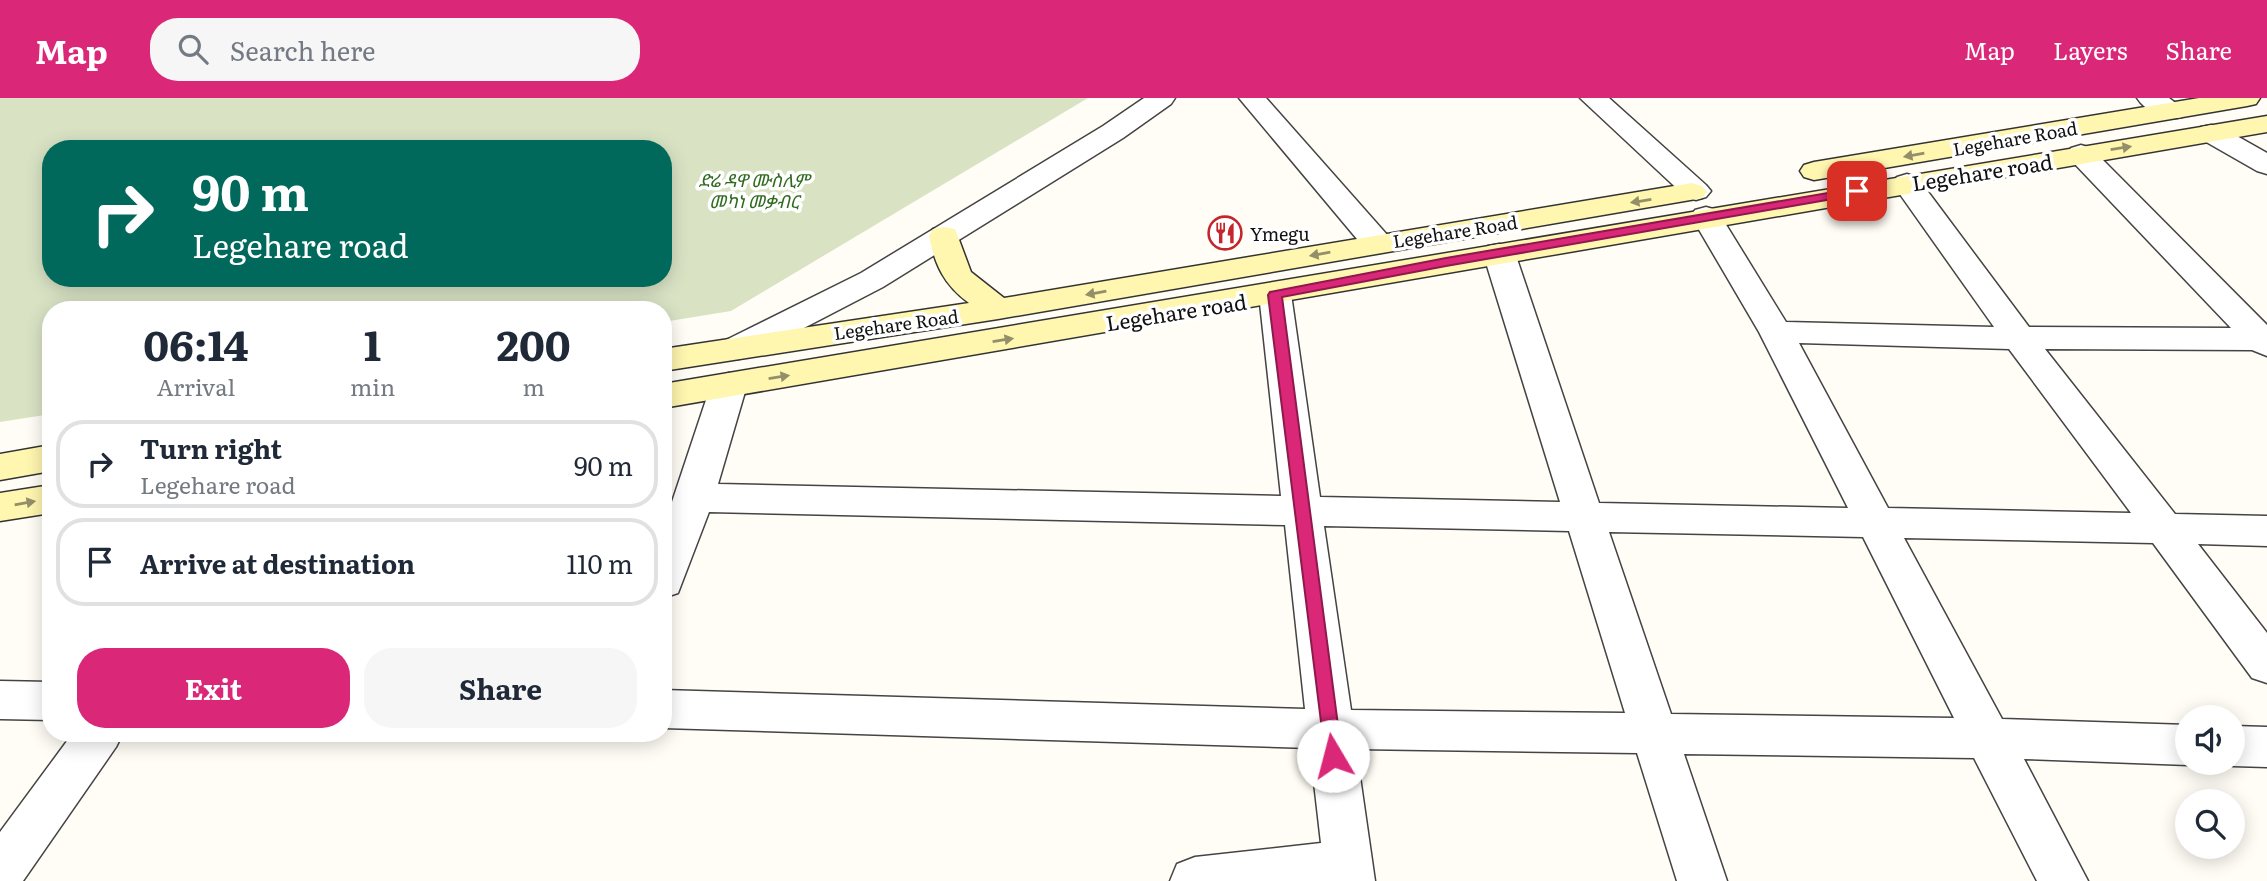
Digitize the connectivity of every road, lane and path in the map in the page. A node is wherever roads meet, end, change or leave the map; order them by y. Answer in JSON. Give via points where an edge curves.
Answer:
{"nodes":[{"id":1,"x":1162,"y":98,"type":"edge"},
{"id":2,"x":1252,"y":98,"type":"edge"},
{"id":3,"x":1593,"y":98,"type":"edge"},
{"id":4,"x":2247,"y":98,"type":"edge"},
{"id":5,"x":2161,"y":104,"type":"edge"},
{"id":6,"x":2267,"y":124,"type":"edge"},
{"id":7,"x":2211,"y":133,"type":"junction"},
{"id":8,"x":2081,"y":154,"type":"junction"},
{"id":9,"x":2267,"y":165,"type":"edge"},
{"id":10,"x":1907,"y":183,"type":"junction"},
{"id":11,"x":1701,"y":204,"type":"junction"},
{"id":12,"x":944,"y":236,"type":"junction"},
{"id":13,"x":1378,"y":244,"type":"junction"},
{"id":14,"x":1499,"y":253,"type":"junction"},
{"id":15,"x":1275,"y":295,"type":"junction"},
{"id":16,"x":998,"y":309,"type":"junction"},
{"id":17,"x":1776,"y":332,"type":"junction"},
{"id":18,"x":2019,"y":338,"type":"junction"},
{"id":19,"x":2265,"y":342,"type":"edge"},
{"id":20,"x":738,"y":348,"type":"junction"},
{"id":21,"x":672,"y":359,"type":"edge"},
{"id":22,"x":729,"y":385,"type":"junction"},
{"id":23,"x":672,"y":394,"type":"edge"},
{"id":24,"x":42,"y":460,"type":"edge"},
{"id":25,"x":0,"y":467,"type":"edge"},
{"id":26,"x":695,"y":498,"type":"junction"},
{"id":27,"x":42,"y":500,"type":"edge"},
{"id":28,"x":0,"y":507,"type":"edge"},
{"id":29,"x":1301,"y":510,"type":"junction"},
{"id":30,"x":1583,"y":518,"type":"junction"},
{"id":31,"x":1877,"y":525,"type":"junction"},
{"id":32,"x":2166,"y":528,"type":"junction"},
{"id":33,"x":2267,"y":531,"type":"edge"},
{"id":34,"x":672,"y":558,"type":"edge"},
{"id":35,"x":2267,"y":665,"type":"edge"},
{"id":36,"x":0,"y":700,"type":"edge"},
{"id":37,"x":42,"y":701,"type":"edge"},
{"id":38,"x":672,"y":709,"type":"edge"},
{"id":39,"x":1329,"y":729,"type":"junction"},
{"id":40,"x":1655,"y":732,"type":"junction"},
{"id":41,"x":1988,"y":738,"type":"junction"},
{"id":42,"x":94,"y":742,"type":"edge"},
{"id":43,"x":2175,"y":745,"type":"edge"},
{"id":44,"x":2245,"y":746,"type":"edge"},
{"id":45,"x":2267,"y":747,"type":"edge"},
{"id":46,"x":0,"y":872,"type":"edge"},
{"id":47,"x":1349,"y":872,"type":"edge"},
{"id":48,"x":1195,"y":881,"type":"edge"},
{"id":49,"x":1702,"y":881,"type":"edge"},
{"id":50,"x":2063,"y":881,"type":"edge"}],
"edges":[{"from":1,"to":12,"type":"street"},
{"from":2,"to":13,"type":"street"},
{"from":3,"to":11,"type":"street"},
{"from":4,"to":5,"type":"main road","name":"Legehare Road"},
{"from":5,"to":7,"type":"main road"},
{"from":5,"to":11,"type":"main road","name":"Legehare Road","one_way":true},
{"from":6,"to":7,"type":"main road","name":"Legehare road"},
{"from":8,"to":7,"type":"main road","name":"Legehare road","one_way":true},
{"from":7,"to":9,"type":"street"},
{"from":8,"to":10,"type":"main road","name":"Legehare road"},
{"from":8,"to":19,"type":"street"},
{"from":10,"to":11,"type":"main road","name":"Legehare road"},
{"from":10,"to":18,"type":"street"},
{"from":11,"to":13,"type":"main road","name":"Legehare Road","one_way":true},
{"from":11,"to":14,"type":"main road","name":"Legehare road"},
{"from":11,"to":17,"type":"street"},
{"from":12,"to":16,"type":"main road","via":[[950,267],[960,282]]},
{"from":12,"to":20,"type":"street","via":[[872,281]]},
{"from":13,"to":16,"type":"main road","name":"Legehare Road","one_way":true},
{"from":14,"to":15,"type":"main road","name":"Legehare road"},
{"from":14,"to":30,"type":"street"},
{"from":22,"to":15,"type":"main road","name":"Legehare road","one_way":true},
{"from":15,"to":29,"type":"street"},
{"from":16,"to":20,"type":"main road","name":"Legehare Road"},
{"from":17,"to":18,"type":"street"},
{"from":17,"to":31,"type":"street"},
{"from":18,"to":19,"type":"street"},
{"from":18,"to":32,"type":"street"},
{"from":20,"to":21,"type":"main road","name":"Legehare Road"},
{"from":22,"to":23,"type":"main road","name":"Legehare road"},
{"from":22,"to":26,"type":"street"},
{"from":24,"to":25,"type":"main road"},
{"from":26,"to":29,"type":"street"},
{"from":26,"to":34,"type":"street"},
{"from":28,"to":27,"type":"main road","one_way":true},
{"from":29,"to":30,"type":"street"},
{"from":29,"to":39,"type":"street"},
{"from":30,"to":31,"type":"street"},
{"from":30,"to":40,"type":"street"},
{"from":31,"to":32,"type":"street"},
{"from":31,"to":41,"type":"street"},
{"from":32,"to":33,"type":"street"},
{"from":32,"to":35,"type":"street"},
{"from":36,"to":37,"type":"street"},
{"from":38,"to":39,"type":"street"},
{"from":39,"to":40,"type":"street"},
{"from":39,"to":47,"type":"street"},
{"from":40,"to":41,"type":"street"},
{"from":40,"to":49,"type":"street"},
{"from":41,"to":43,"type":"street"},
{"from":41,"to":50,"type":"street"},
{"from":42,"to":46,"type":"street"},
{"from":44,"to":45,"type":"street"},
{"from":47,"to":48,"type":"street"}]}
